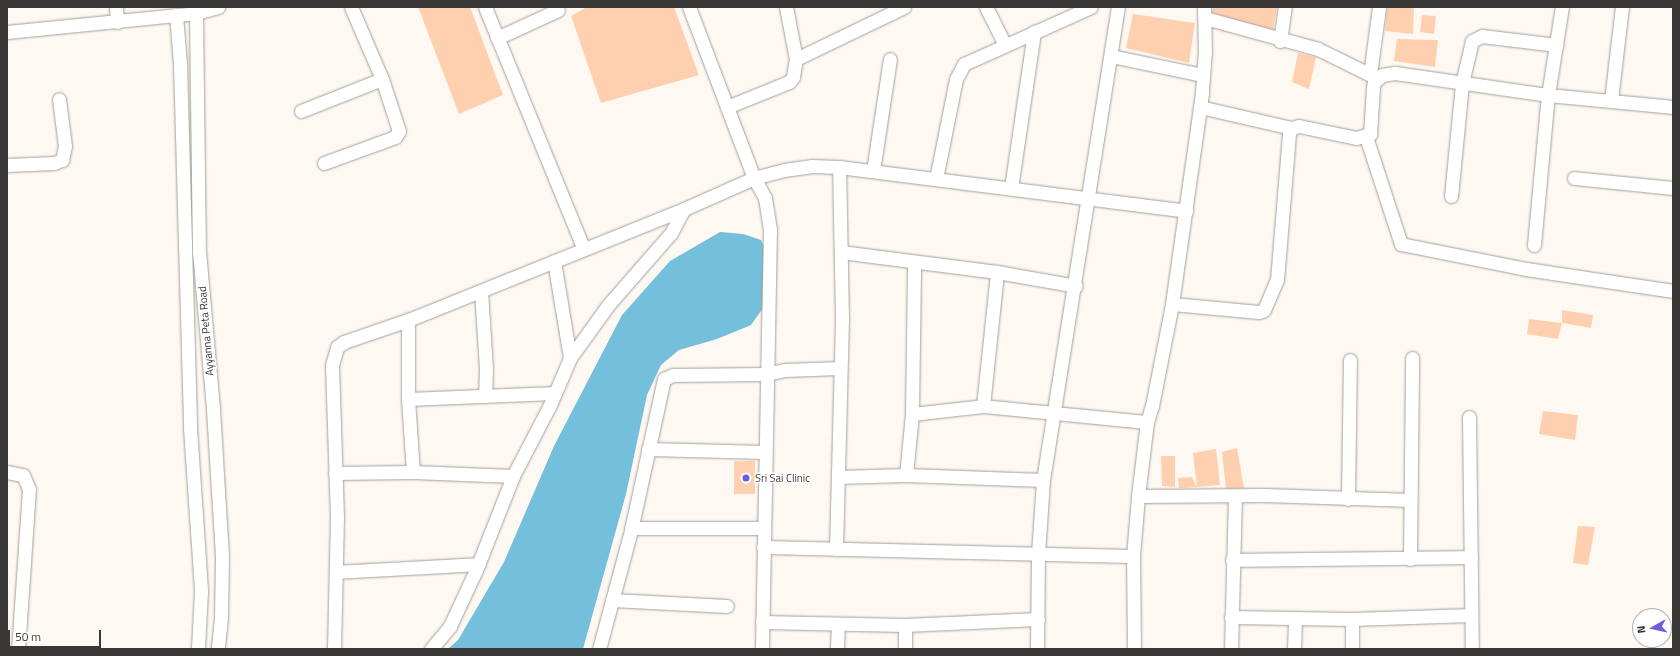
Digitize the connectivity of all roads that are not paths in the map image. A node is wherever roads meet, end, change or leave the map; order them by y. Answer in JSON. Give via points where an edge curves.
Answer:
{"nodes":[{"id":1,"x":116,"y":7,"type":"edge"},
{"id":2,"x":218,"y":7,"type":"edge"},
{"id":3,"x":350,"y":7,"type":"edge"},
{"id":4,"x":485,"y":7,"type":"edge"},
{"id":5,"x":689,"y":7,"type":"edge"},
{"id":6,"x":786,"y":7,"type":"edge"},
{"id":7,"x":904,"y":7,"type":"edge"},
{"id":8,"x":986,"y":7,"type":"edge"},
{"id":9,"x":1091,"y":7,"type":"edge"},
{"id":10,"x":1118,"y":7,"type":"edge"},
{"id":11,"x":1284,"y":7,"type":"edge"},
{"id":12,"x":1379,"y":7,"type":"edge"},
{"id":13,"x":1562,"y":7,"type":"edge"},
{"id":14,"x":1622,"y":7,"type":"edge"},
{"id":15,"x":202,"y":10,"type":"edge"},
{"id":16,"x":558,"y":10,"type":"dead end"},
{"id":17,"x":1204,"y":13,"type":"edge"},
{"id":18,"x":176,"y":15,"type":"junction"},
{"id":19,"x":116,"y":22,"type":"junction"},
{"id":20,"x":7,"y":32,"type":"edge"},
{"id":21,"x":1034,"y":32,"type":"junction"},
{"id":22,"x":498,"y":38,"type":"junction"},
{"id":23,"x":1280,"y":41,"type":"junction"},
{"id":24,"x":1005,"y":45,"type":"junction"},
{"id":25,"x":1556,"y":45,"type":"junction"},
{"id":26,"x":1111,"y":56,"type":"junction"},
{"id":27,"x":796,"y":59,"type":"junction"},
{"id":28,"x":890,"y":59,"type":"dead end"},
{"id":29,"x":1203,"y":75,"type":"junction"},
{"id":30,"x":1374,"y":76,"type":"junction"},
{"id":31,"x":382,"y":79,"type":"junction"},
{"id":32,"x":1462,"y":83,"type":"junction"},
{"id":33,"x":1548,"y":95,"type":"junction"},
{"id":34,"x":59,"y":99,"type":"dead end"},
{"id":35,"x":1611,"y":100,"type":"junction"},
{"id":36,"x":727,"y":107,"type":"junction"},
{"id":37,"x":1200,"y":107,"type":"junction"},
{"id":38,"x":1673,"y":107,"type":"edge"},
{"id":39,"x":301,"y":111,"type":"dead end"},
{"id":40,"x":1292,"y":128,"type":"junction"},
{"id":41,"x":1366,"y":137,"type":"junction"},
{"id":42,"x":324,"y":163,"type":"dead end"},
{"id":43,"x":7,"y":165,"type":"edge"},
{"id":44,"x":839,"y":167,"type":"junction"},
{"id":45,"x":873,"y":171,"type":"junction"},
{"id":46,"x":754,"y":178,"type":"junction"},
{"id":47,"x":1574,"y":178,"type":"dead end"},
{"id":48,"x":936,"y":179,"type":"junction"},
{"id":49,"x":1011,"y":188,"type":"junction"},
{"id":50,"x":1673,"y":188,"type":"edge"},
{"id":51,"x":1452,"y":196,"type":"dead end"},
{"id":52,"x":1089,"y":198,"type":"junction"},
{"id":53,"x":684,"y":209,"type":"junction"},
{"id":54,"x":1186,"y":211,"type":"junction"},
{"id":55,"x":1534,"y":245,"type":"dead end"},
{"id":56,"x":584,"y":249,"type":"junction"},
{"id":57,"x":841,"y":252,"type":"junction"},
{"id":58,"x":554,"y":261,"type":"junction"},
{"id":59,"x":914,"y":262,"type":"junction"},
{"id":60,"x":997,"y":272,"type":"junction"},
{"id":61,"x":1076,"y":286,"type":"junction"},
{"id":62,"x":481,"y":291,"type":"junction"},
{"id":63,"x":1673,"y":291,"type":"edge"},
{"id":64,"x":1172,"y":304,"type":"junction"},
{"id":65,"x":408,"y":320,"type":"junction"},
{"id":66,"x":570,"y":358,"type":"junction"},
{"id":67,"x":1412,"y":358,"type":"dead end"},
{"id":68,"x":1350,"y":360,"type":"dead end"},
{"id":69,"x":840,"y":368,"type":"junction"},
{"id":70,"x":765,"y":374,"type":"junction"},
{"id":71,"x":555,"y":393,"type":"junction"},
{"id":72,"x":485,"y":396,"type":"junction"},
{"id":73,"x":408,"y":400,"type":"junction"},
{"id":74,"x":983,"y":406,"type":"junction"},
{"id":75,"x":1054,"y":413,"type":"junction"},
{"id":76,"x":912,"y":414,"type":"junction"},
{"id":77,"x":1469,"y":417,"type":"dead end"},
{"id":78,"x":1147,"y":422,"type":"junction"},
{"id":79,"x":648,"y":449,"type":"junction"},
{"id":80,"x":765,"y":452,"type":"junction"},
{"id":81,"x":7,"y":472,"type":"edge"},
{"id":82,"x":413,"y":472,"type":"junction"},
{"id":83,"x":335,"y":473,"type":"junction"},
{"id":84,"x":906,"y":475,"type":"junction"},
{"id":85,"x":513,"y":476,"type":"junction"},
{"id":86,"x":838,"y":477,"type":"junction"},
{"id":87,"x":1043,"y":480,"type":"junction"},
{"id":88,"x":1138,"y":496,"type":"junction"},
{"id":89,"x":1234,"y":497,"type":"junction"},
{"id":90,"x":1348,"y":499,"type":"junction"},
{"id":91,"x":1410,"y":500,"type":"junction"},
{"id":92,"x":631,"y":528,"type":"junction"},
{"id":93,"x":764,"y":528,"type":"junction"},
{"id":94,"x":764,"y":547,"type":"junction"},
{"id":95,"x":836,"y":549,"type":"junction"},
{"id":96,"x":1038,"y":554,"type":"junction"},
{"id":97,"x":1132,"y":556,"type":"junction"},
{"id":98,"x":1471,"y":557,"type":"junction"},
{"id":99,"x":1410,"y":559,"type":"junction"},
{"id":100,"x":1232,"y":560,"type":"junction"},
{"id":101,"x":479,"y":564,"type":"junction"},
{"id":102,"x":336,"y":572,"type":"junction"},
{"id":103,"x":612,"y":600,"type":"junction"},
{"id":104,"x":727,"y":606,"type":"dead end"},
{"id":105,"x":1471,"y":615,"type":"junction"},
{"id":106,"x":1231,"y":617,"type":"junction"},
{"id":107,"x":1295,"y":618,"type":"junction"},
{"id":108,"x":1038,"y":619,"type":"junction"},
{"id":109,"x":1352,"y":619,"type":"junction"},
{"id":110,"x":762,"y":622,"type":"junction"},
{"id":111,"x":838,"y":624,"type":"junction"},
{"id":112,"x":905,"y":625,"type":"junction"},
{"id":113,"x":18,"y":649,"type":"edge"},
{"id":114,"x":198,"y":649,"type":"edge"},
{"id":115,"x":218,"y":649,"type":"edge"},
{"id":116,"x":334,"y":649,"type":"edge"},
{"id":117,"x":430,"y":649,"type":"edge"},
{"id":118,"x":599,"y":649,"type":"edge"},
{"id":119,"x":762,"y":649,"type":"edge"},
{"id":120,"x":837,"y":649,"type":"edge"},
{"id":121,"x":905,"y":649,"type":"edge"},
{"id":122,"x":1037,"y":649,"type":"edge"},
{"id":123,"x":1134,"y":649,"type":"edge"},
{"id":124,"x":1231,"y":649,"type":"edge"},
{"id":125,"x":1294,"y":649,"type":"edge"},
{"id":126,"x":1352,"y":649,"type":"edge"},
{"id":127,"x":1472,"y":649,"type":"edge"}],
"edges":[{"from":1,"to":19,"type":"street"},
{"from":2,"to":15,"type":"street"},
{"from":3,"to":31,"type":"street"},
{"from":4,"to":22,"type":"street"},
{"from":5,"to":36,"type":"street"},
{"from":6,"to":27,"type":"street"},
{"from":7,"to":27,"type":"street"},
{"from":8,"to":24,"type":"street"},
{"from":9,"to":21,"type":"street"},
{"from":10,"to":26,"type":"street"},
{"from":11,"to":23,"type":"street"},
{"from":12,"to":30,"type":"street"},
{"from":13,"to":25,"type":"street"},
{"from":14,"to":35,"type":"street"},
{"from":15,"to":18,"type":"street"},
{"from":15,"to":115,"type":"street","name":"Ayyanna Peta Road","via":[[199,251],[213,410],[222,558]]},
{"from":16,"to":22,"type":"street"},
{"from":17,"to":23,"type":"street"},
{"from":17,"to":29,"type":"street"},
{"from":18,"to":19,"type":"street"},
{"from":18,"to":114,"type":"street","via":[[180,64],[190,428],[201,591]]},
{"from":19,"to":20,"type":"street"},
{"from":21,"to":24,"type":"street"},
{"from":21,"to":49,"type":"street"},
{"from":22,"to":56,"type":"street"},
{"from":23,"to":30,"type":"street","via":[[1318,50]]},
{"from":24,"to":48,"type":"street","via":[[968,61],[960,68]]},
{"from":25,"to":32,"type":"street","via":[[1482,36],[1476,38],[1469,46]]},
{"from":25,"to":33,"type":"street"},
{"from":26,"to":29,"type":"street"},
{"from":26,"to":52,"type":"street"},
{"from":27,"to":36,"type":"street","via":[[793,77],[789,82]]},
{"from":28,"to":45,"type":"street"},
{"from":29,"to":37,"type":"street"},
{"from":30,"to":32,"type":"street","via":[[1395,73]]},
{"from":30,"to":41,"type":"street","via":[[1372,130]]},
{"from":31,"to":39,"type":"street"},
{"from":31,"to":42,"type":"street","via":[[398,121],[398,135]]},
{"from":32,"to":33,"type":"street"},
{"from":32,"to":51,"type":"street"},
{"from":33,"to":35,"type":"street"},
{"from":33,"to":55,"type":"street"},
{"from":34,"to":43,"type":"street","via":[[65,146],[62,160],[54,164]]},
{"from":35,"to":38,"type":"street"},
{"from":36,"to":46,"type":"street"},
{"from":37,"to":40,"type":"street"},
{"from":37,"to":54,"type":"street"},
{"from":40,"to":41,"type":"street","via":[[1299,126],[1356,138]]},
{"from":40,"to":64,"type":"street","via":[[1287,138],[1278,280],[1267,306],[1259,312]]},
{"from":41,"to":63,"type":"street","via":[[1400,244],[1526,269]]},
{"from":44,"to":45,"type":"street"},
{"from":44,"to":46,"type":"street","via":[[811,166]]},
{"from":44,"to":57,"type":"street"},
{"from":45,"to":48,"type":"street"},
{"from":46,"to":53,"type":"street"},
{"from":46,"to":70,"type":"street","via":[[765,198],[770,230]]},
{"from":47,"to":50,"type":"street"},
{"from":48,"to":49,"type":"street"},
{"from":49,"to":52,"type":"street"},
{"from":52,"to":54,"type":"street"},
{"from":52,"to":61,"type":"street"},
{"from":53,"to":56,"type":"street"},
{"from":53,"to":66,"type":"street","via":[[672,233],[608,304]]},
{"from":54,"to":64,"type":"street"},
{"from":56,"to":58,"type":"street"},
{"from":57,"to":59,"type":"street"},
{"from":57,"to":69,"type":"street"},
{"from":58,"to":62,"type":"street"},
{"from":58,"to":66,"type":"street"},
{"from":59,"to":60,"type":"street"},
{"from":59,"to":76,"type":"street"},
{"from":60,"to":61,"type":"street"},
{"from":60,"to":74,"type":"street"},
{"from":61,"to":75,"type":"street"},
{"from":62,"to":65,"type":"street"},
{"from":62,"to":72,"type":"street","via":[[486,369]]},
{"from":64,"to":78,"type":"street"},
{"from":65,"to":73,"type":"street"},
{"from":65,"to":83,"type":"street","via":[[344,342],[337,347],[332,365]]},
{"from":66,"to":71,"type":"street"},
{"from":67,"to":91,"type":"street"},
{"from":68,"to":90,"type":"street"},
{"from":69,"to":70,"type":"street","via":[[785,370]]},
{"from":69,"to":86,"type":"street"},
{"from":70,"to":79,"type":"street","via":[[666,377],[662,383]]},
{"from":70,"to":80,"type":"street"},
{"from":71,"to":72,"type":"street"},
{"from":71,"to":85,"type":"street"},
{"from":72,"to":73,"type":"street"},
{"from":73,"to":82,"type":"street"},
{"from":74,"to":75,"type":"street"},
{"from":74,"to":76,"type":"street"},
{"from":75,"to":78,"type":"street"},
{"from":75,"to":87,"type":"street"},
{"from":76,"to":84,"type":"street"},
{"from":77,"to":98,"type":"street"},
{"from":78,"to":88,"type":"street"},
{"from":79,"to":80,"type":"street"},
{"from":79,"to":92,"type":"street"},
{"from":80,"to":93,"type":"street"},
{"from":81,"to":113,"type":"street","via":[[23,475],[29,489]]},
{"from":82,"to":83,"type":"street"},
{"from":82,"to":85,"type":"street"},
{"from":83,"to":102,"type":"street"},
{"from":84,"to":86,"type":"street"},
{"from":84,"to":87,"type":"street"},
{"from":85,"to":101,"type":"street"},
{"from":86,"to":95,"type":"street"},
{"from":87,"to":96,"type":"street"},
{"from":88,"to":89,"type":"street"},
{"from":88,"to":97,"type":"street"},
{"from":89,"to":90,"type":"street","via":[[1265,495]]},
{"from":89,"to":100,"type":"street"},
{"from":90,"to":91,"type":"street"},
{"from":91,"to":99,"type":"street"},
{"from":92,"to":93,"type":"street"},
{"from":92,"to":103,"type":"street"},
{"from":93,"to":94,"type":"street"},
{"from":94,"to":95,"type":"street"},
{"from":94,"to":110,"type":"street"},
{"from":95,"to":96,"type":"street"},
{"from":96,"to":97,"type":"street"},
{"from":96,"to":108,"type":"street"},
{"from":97,"to":123,"type":"street"},
{"from":98,"to":99,"type":"street"},
{"from":98,"to":105,"type":"street"},
{"from":99,"to":100,"type":"street"},
{"from":100,"to":106,"type":"street"},
{"from":101,"to":102,"type":"street"},
{"from":101,"to":117,"type":"street","via":[[450,626]]},
{"from":102,"to":116,"type":"street"},
{"from":103,"to":104,"type":"street"},
{"from":103,"to":118,"type":"street"},
{"from":105,"to":109,"type":"street"},
{"from":105,"to":127,"type":"street"},
{"from":106,"to":107,"type":"street"},
{"from":106,"to":124,"type":"street"},
{"from":107,"to":109,"type":"street"},
{"from":107,"to":125,"type":"street"},
{"from":108,"to":112,"type":"street"},
{"from":108,"to":122,"type":"street"},
{"from":109,"to":126,"type":"street"},
{"from":110,"to":111,"type":"street"},
{"from":110,"to":119,"type":"street"},
{"from":111,"to":112,"type":"street"},
{"from":111,"to":120,"type":"street"},
{"from":112,"to":121,"type":"street"}]}
